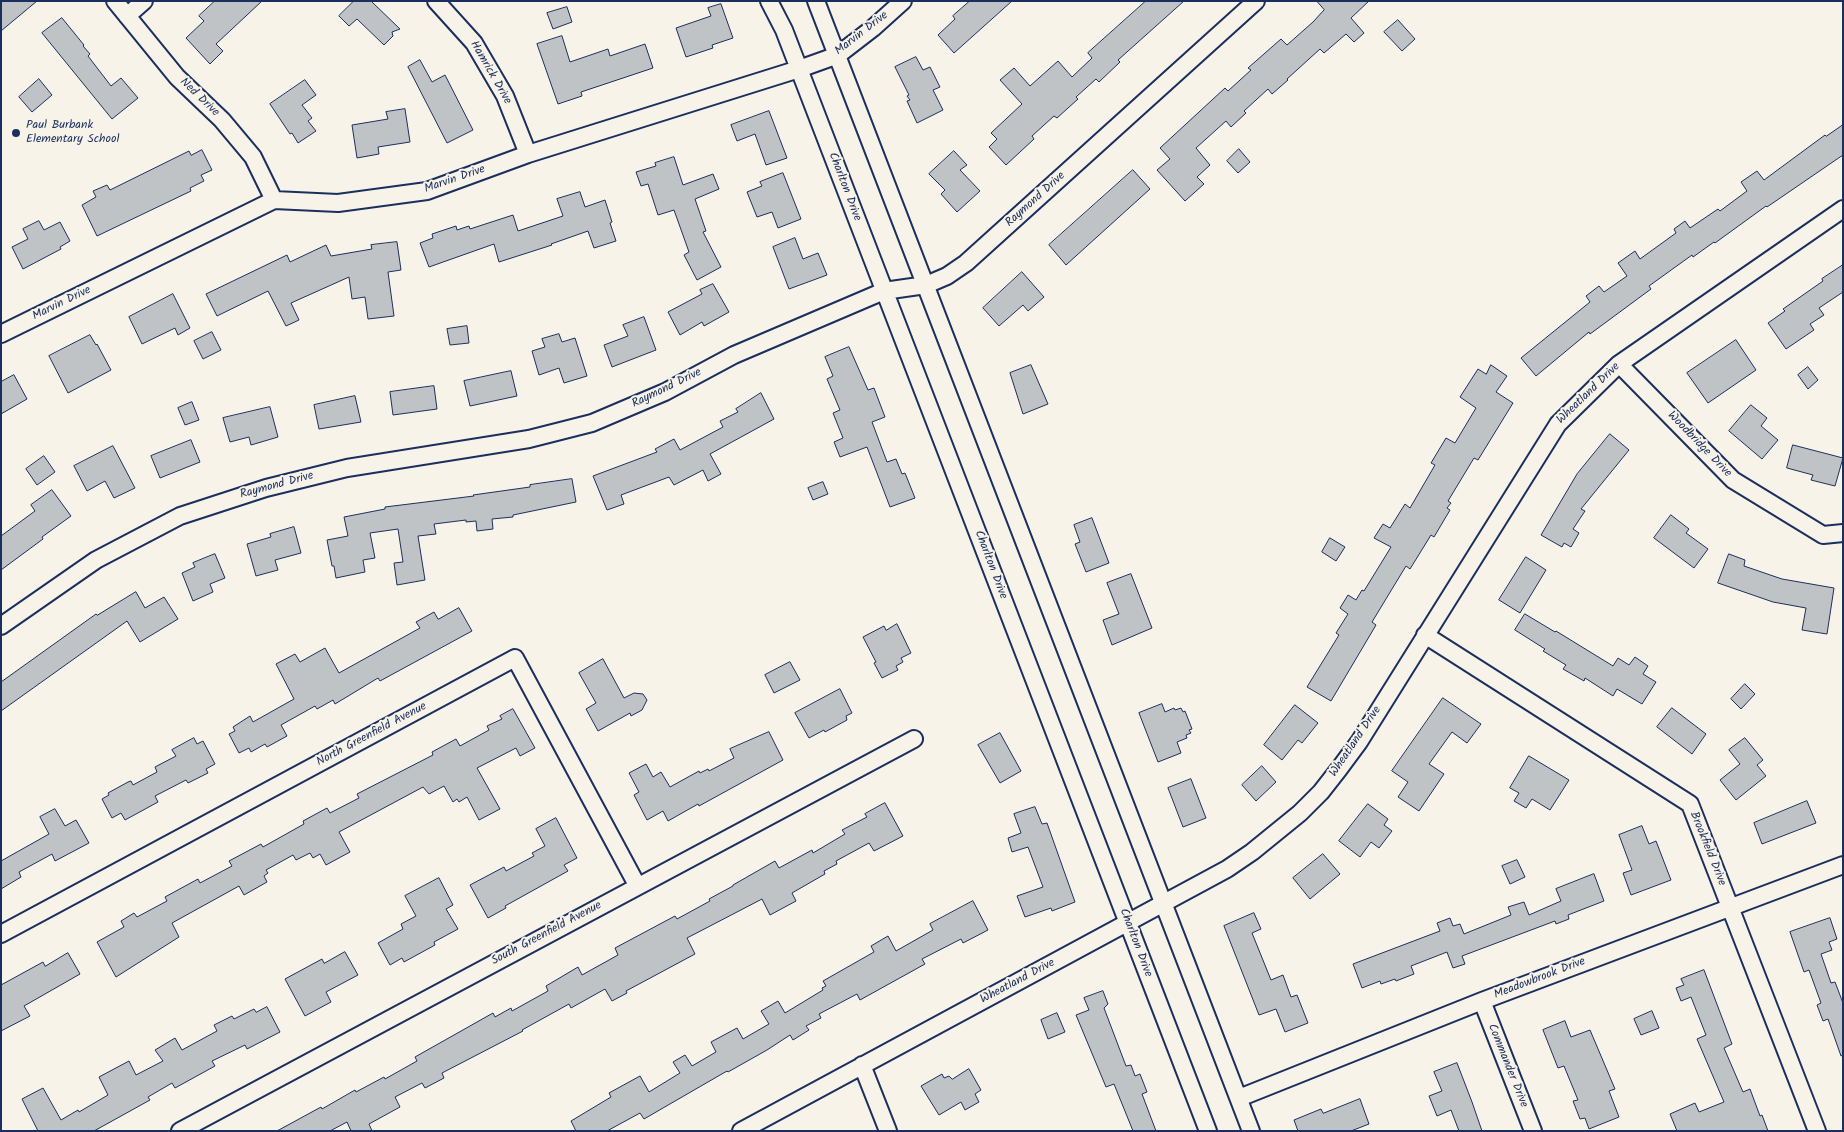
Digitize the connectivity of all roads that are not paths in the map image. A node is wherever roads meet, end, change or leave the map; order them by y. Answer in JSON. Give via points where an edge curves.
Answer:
{"nodes":[{"id":1,"x":115,"y":1,"type":"edge"},
{"id":2,"x":144,"y":1,"type":"edge"},
{"id":3,"x":436,"y":1,"type":"edge"},
{"id":4,"x":769,"y":1,"type":"edge"},
{"id":5,"x":816,"y":1,"type":"edge"},
{"id":6,"x":903,"y":1,"type":"edge"},
{"id":7,"x":1256,"y":1,"type":"edge"},
{"id":8,"x":127,"y":16,"type":"junction"},
{"id":9,"x":838,"y":55,"type":"junction"},
{"id":10,"x":798,"y":69,"type":"junction"},
{"id":11,"x":528,"y":154,"type":"junction"},
{"id":12,"x":274,"y":200,"type":"junction"},
{"id":13,"x":1843,"y":209,"type":"edge"},
{"id":14,"x":926,"y":285,"type":"junction"},
{"id":15,"x":884,"y":291,"type":"junction"},
{"id":16,"x":1,"y":334,"type":"edge"},
{"id":17,"x":1619,"y":364,"type":"junction"},
{"id":18,"x":1843,"y":534,"type":"edge"},
{"id":19,"x":1,"y":626,"type":"edge"},
{"id":20,"x":1425,"y":635,"type":"junction"},
{"id":21,"x":914,"y":738,"type":"dead end"},
{"id":22,"x":1843,"y":866,"type":"edge"},
{"id":23,"x":637,"y":885,"type":"junction"},
{"id":24,"x":1164,"y":904,"type":"junction"},
{"id":25,"x":1731,"y":907,"type":"junction"},
{"id":26,"x":1127,"y":924,"type":"junction"},
{"id":27,"x":1,"y":934,"type":"edge"},
{"id":28,"x":1482,"y":1002,"type":"junction"},
{"id":29,"x":862,"y":1065,"type":"junction"},
{"id":30,"x":1239,"y":1098,"type":"junction"},
{"id":31,"x":180,"y":1131,"type":"edge"},
{"id":32,"x":741,"y":1131,"type":"edge"},
{"id":33,"x":888,"y":1131,"type":"edge"},
{"id":34,"x":1208,"y":1131,"type":"edge"},
{"id":35,"x":1251,"y":1131,"type":"edge"},
{"id":36,"x":1533,"y":1131,"type":"edge"},
{"id":37,"x":1817,"y":1131,"type":"edge"}],
"edges":[{"from":1,"to":8,"type":"street","name":"Ned Drive"},
{"from":2,"to":8,"type":"street"},
{"from":3,"to":11,"type":"street","name":"Hamrick Drive","via":[[474,43],[505,96]]},
{"from":4,"to":10,"type":"street","name":"Charlton Drive"},
{"from":5,"to":9,"type":"street"},
{"from":6,"to":9,"type":"street","name":"Marvin Drive"},
{"from":7,"to":14,"type":"street","name":"Raymond Drive","via":[[966,263]]},
{"from":8,"to":12,"type":"street","name":"Ned Drive","via":[[177,77],[222,120],[253,157]]},
{"from":9,"to":10,"type":"street","name":"Marvin Drive"},
{"from":9,"to":14,"type":"street"},
{"from":10,"to":11,"type":"street","name":"Marvin Drive"},
{"from":10,"to":15,"type":"street","name":"Charlton Drive"},
{"from":11,"to":12,"type":"street","name":"Marvin Drive","via":[[427,191],[338,203]]},
{"from":12,"to":16,"type":"street","name":"Marvin Drive"},
{"from":13,"to":17,"type":"street","name":"Wheatland Drive"},
{"from":14,"to":15,"type":"street","name":"Raymond Drive"},
{"from":14,"to":24,"type":"street"},
{"from":15,"to":19,"type":"street","name":"Raymond Drive","via":[[734,355],[665,392],[592,423],[528,439],[347,468],[266,488],[180,516],[96,560]]},
{"from":15,"to":26,"type":"street","name":"Charlton Drive"},
{"from":17,"to":18,"type":"street","name":"Woodbridge Drive","via":[[1734,480],[1823,535]]},
{"from":17,"to":20,"type":"street","name":"Wheatland Drive","via":[[1558,424]]},
{"from":20,"to":24,"type":"street","name":"Wheatland Drive","via":[[1359,742],[1314,799],[1252,852]]},
{"from":20,"to":25,"type":"street","name":"Brookfield Drive","via":[[1690,804]]},
{"from":21,"to":23,"type":"street","name":"South Greenfield Avenue"},
{"from":22,"to":25,"type":"street","name":"Meadowbrook Drive"},
{"from":23,"to":27,"type":"street","name":"North Greenfield Avenue","via":[[516,658]]},
{"from":23,"to":31,"type":"street","name":"South Greenfield Avenue"},
{"from":24,"to":26,"type":"street","name":"Wheatland Drive"},
{"from":24,"to":30,"type":"street"},
{"from":25,"to":28,"type":"street","name":"Meadowbrook Drive"},
{"from":25,"to":37,"type":"street","name":"Brookfield Drive"},
{"from":26,"to":29,"type":"street","name":"Wheatland Drive"},
{"from":26,"to":34,"type":"street","name":"Charlton Drive"},
{"from":28,"to":30,"type":"street","name":"Meadowbrook Drive"},
{"from":28,"to":36,"type":"street","name":"Commander Drive"},
{"from":29,"to":32,"type":"street","name":"Wheatland Drive"},
{"from":29,"to":33,"type":"street"},
{"from":30,"to":35,"type":"street"}]}
